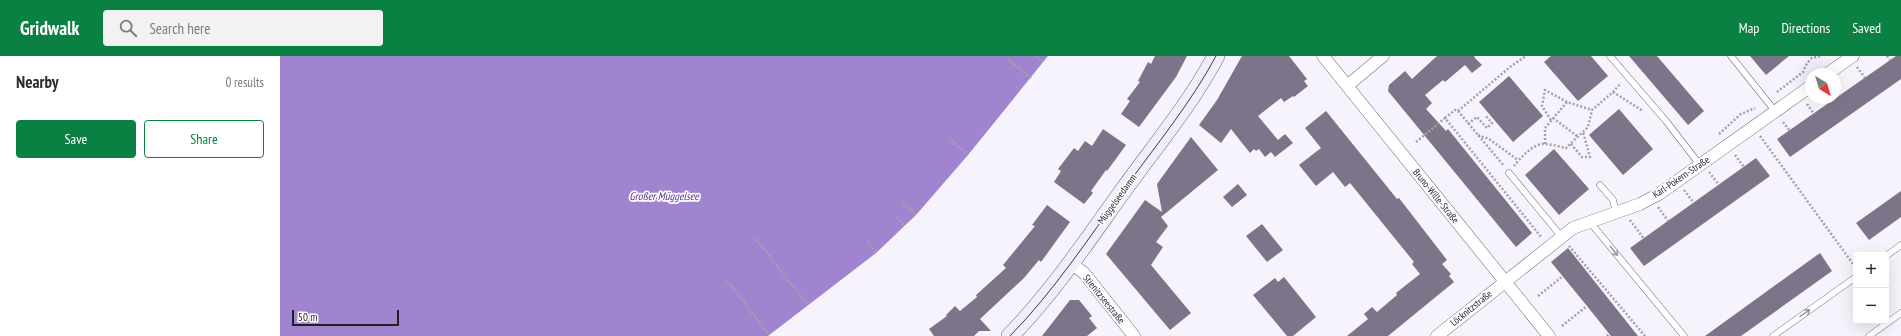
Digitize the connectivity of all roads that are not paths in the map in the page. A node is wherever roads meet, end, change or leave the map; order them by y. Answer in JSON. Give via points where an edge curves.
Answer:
{"nodes":[{"id":1,"x":1216,"y":56,"type":"edge"},
{"id":2,"x":1323,"y":56,"type":"edge"},
{"id":3,"x":1383,"y":56,"type":"edge"},
{"id":4,"x":1610,"y":56,"type":"edge"},
{"id":5,"x":1731,"y":56,"type":"edge"},
{"id":6,"x":1855,"y":61,"type":"edge"},
{"id":7,"x":1840,"y":68,"type":"edge"},
{"id":8,"x":1347,"y":86,"type":"junction"},
{"id":9,"x":1805,"y":91,"type":"edge"},
{"id":10,"x":1778,"y":115,"type":"junction"},
{"id":11,"x":1704,"y":168,"type":"junction"},
{"id":12,"x":1509,"y":173,"type":"road end"},
{"id":13,"x":1600,"y":185,"type":"dead end"},
{"id":14,"x":1616,"y":212,"type":"junction"},
{"id":15,"x":1589,"y":221,"type":"junction"},
{"id":16,"x":1561,"y":236,"type":"junction"},
{"id":17,"x":1901,"y":245,"type":"edge"},
{"id":18,"x":1889,"y":254,"type":"edge"},
{"id":19,"x":1072,"y":264,"type":"junction"},
{"id":20,"x":1853,"y":279,"type":"edge"},
{"id":21,"x":1505,"y":281,"type":"junction"},
{"id":22,"x":1901,"y":313,"type":"edge"},
{"id":23,"x":1010,"y":336,"type":"edge"},
{"id":24,"x":1134,"y":336,"type":"edge"},
{"id":25,"x":1437,"y":336,"type":"edge"},
{"id":26,"x":1549,"y":336,"type":"edge"},
{"id":27,"x":1684,"y":336,"type":"edge"},
{"id":28,"x":1773,"y":336,"type":"edge"},
{"id":29,"x":1869,"y":336,"type":"edge"}],
"edges":[{"from":1,"to":19,"type":"main road","name":"Müggelseedamm","via":[[1181,113]]},
{"from":2,"to":8,"type":"street","name":"Bruno-Wille-Straße"},
{"from":3,"to":8,"type":"street"},
{"from":4,"to":11,"type":"lane"},
{"from":5,"to":10,"type":"lane"},
{"from":6,"to":7,"type":"street"},
{"from":8,"to":21,"type":"street","name":"Bruno-Wille-Straße"},
{"from":9,"to":10,"type":"street","name":"Karl-Pokern-Straße"},
{"from":10,"to":11,"type":"street","name":"Karl-Pokern-Straße"},
{"from":11,"to":14,"type":"street","name":"Karl-Pokern-Straße","via":[[1640,204]]},
{"from":12,"to":16,"type":"lane"},
{"from":13,"to":14,"type":"lane","via":[[1613,200]]},
{"from":14,"to":15,"type":"street","name":"Karl-Pokern-Straße"},
{"from":15,"to":16,"type":"street","name":"Karl-Pokern-Straße"},
{"from":15,"to":27,"type":"lane","one_way":true},
{"from":16,"to":21,"type":"street","name":"Karl-Pokern-Straße"},
{"from":17,"to":18,"type":"lane"},
{"from":19,"to":23,"type":"main road","name":"Müggelseedamm"},
{"from":19,"to":24,"type":"street","name":"Stienitzseestraße","via":[[1086,276]]},
{"from":28,"to":20,"type":"lane","one_way":true},
{"from":21,"to":25,"type":"street","name":"Löcknitzstraße"},
{"from":21,"to":26,"type":"street","name":"Bruno-Wille-Straße"},
{"from":22,"to":29,"type":"lane"}]}
